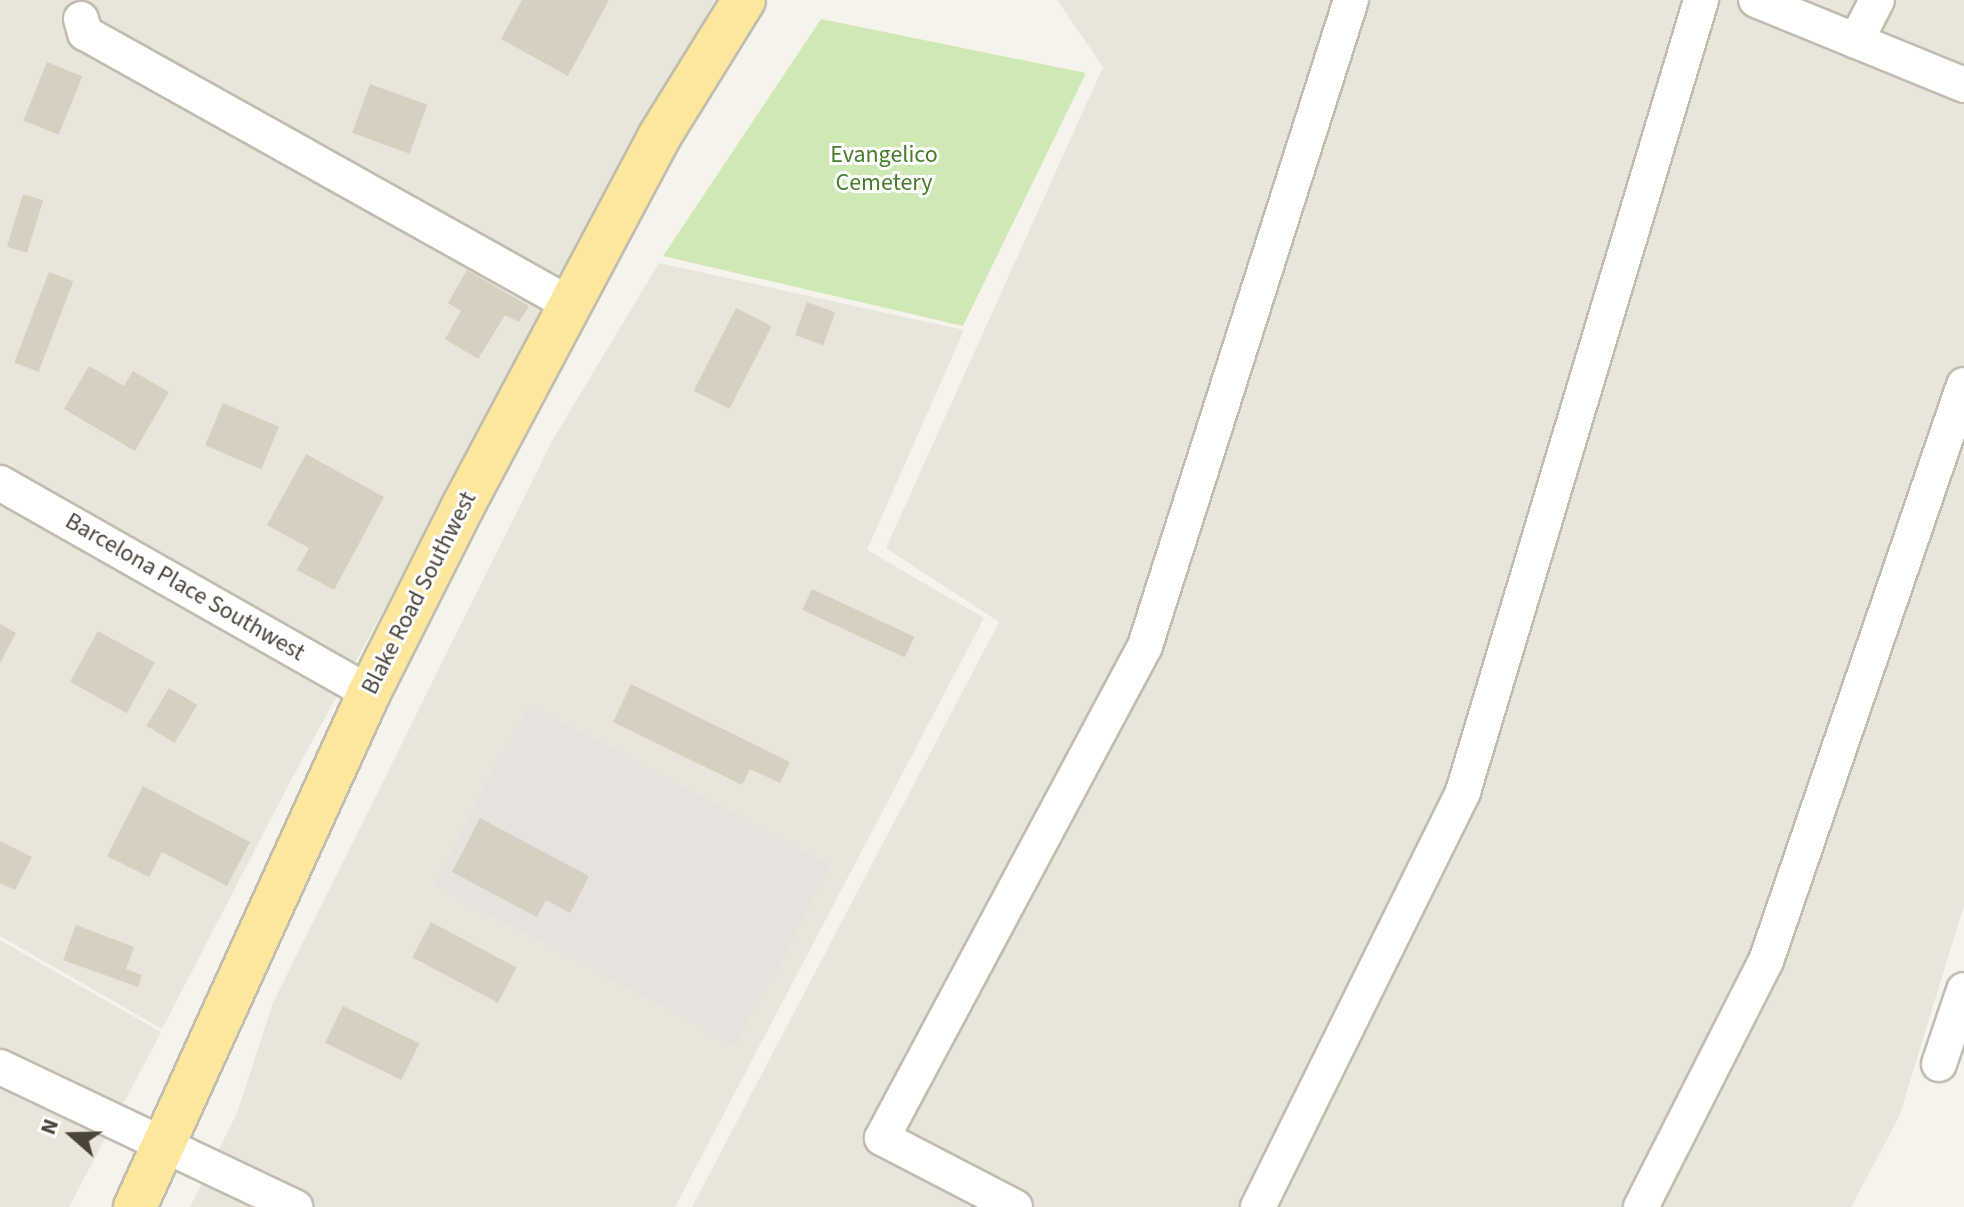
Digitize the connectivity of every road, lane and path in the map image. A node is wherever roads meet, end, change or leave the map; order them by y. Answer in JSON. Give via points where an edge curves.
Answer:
{"nodes":[{"id":1,"x":744,"y":0,"type":"edge"},
{"id":2,"x":1351,"y":0,"type":"edge"},
{"id":3,"x":1701,"y":0,"type":"edge"},
{"id":4,"x":1756,"y":0,"type":"edge"},
{"id":5,"x":1877,"y":0,"type":"edge"},
{"id":6,"x":81,"y":19,"type":"dead end"},
{"id":7,"x":1856,"y":41,"type":"junction"},
{"id":8,"x":1964,"y":85,"type":"edge"},
{"id":9,"x":568,"y":303,"type":"junction"},
{"id":10,"x":1964,"y":385,"type":"edge"},
{"id":11,"x":0,"y":483,"type":"edge"},
{"id":12,"x":369,"y":693,"type":"junction"},
{"id":13,"x":1964,"y":990,"type":"edge"},
{"id":14,"x":1939,"y":1064,"type":"dead end"},
{"id":15,"x":0,"y":1067,"type":"edge"},
{"id":16,"x":165,"y":1147,"type":"junction"},
{"id":17,"x":135,"y":1207,"type":"edge"},
{"id":18,"x":295,"y":1207,"type":"edge"},
{"id":19,"x":1015,"y":1207,"type":"edge"},
{"id":20,"x":1258,"y":1207,"type":"edge"},
{"id":21,"x":1641,"y":1207,"type":"edge"}],
"edges":[{"from":1,"to":9,"type":"main road","name":"Blake Road Southwest","via":[[659,137]]},
{"from":2,"to":19,"type":"street","via":[[1145,646],[882,1138]]},
{"from":3,"to":20,"type":"street","via":[[1463,792]]},
{"from":4,"to":7,"type":"street"},
{"from":5,"to":7,"type":"street"},
{"from":6,"to":9,"type":"street","via":[[85,33]]},
{"from":7,"to":8,"type":"street"},
{"from":9,"to":12,"type":"main road","name":"Blake Road Southwest"},
{"from":10,"to":21,"type":"street","via":[[1766,961]]},
{"from":11,"to":12,"type":"street","name":"Barcelona Place Southwest"},
{"from":12,"to":16,"type":"main road","name":"Blake Road Southwest"},
{"from":13,"to":14,"type":"street"},
{"from":15,"to":16,"type":"street"},
{"from":16,"to":17,"type":"main road","name":"Blake Road Southwest"},
{"from":16,"to":18,"type":"street"}]}
